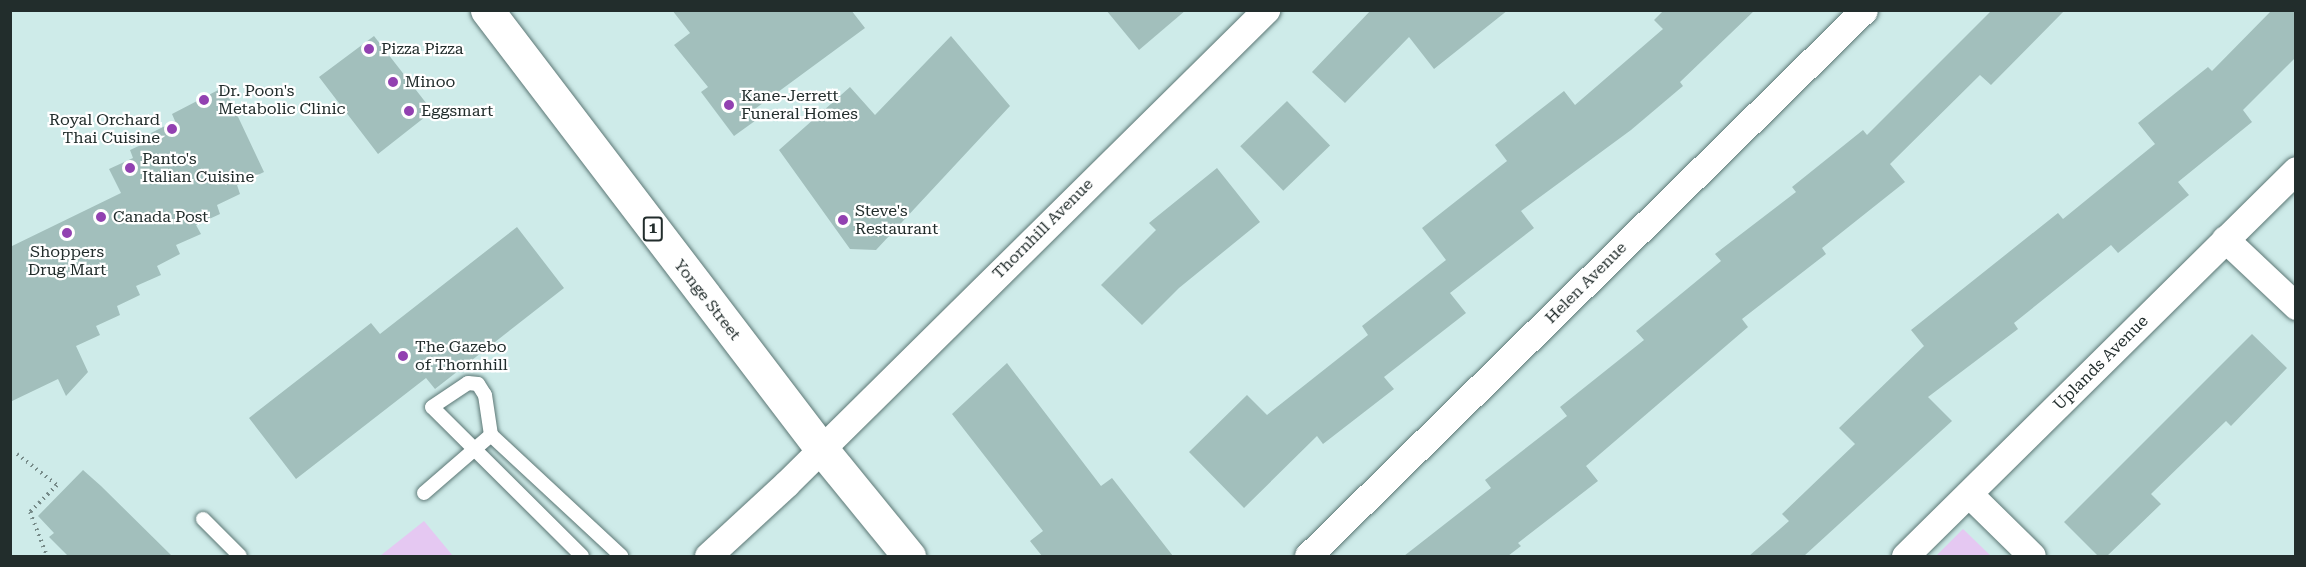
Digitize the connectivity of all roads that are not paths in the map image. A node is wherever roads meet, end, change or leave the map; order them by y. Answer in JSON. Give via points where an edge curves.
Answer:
{"nodes":[{"id":1,"x":487,"y":10,"type":"edge"},
{"id":2,"x":1864,"y":10,"type":"edge"},
{"id":3,"x":1265,"y":11,"type":"edge"},
{"id":4,"x":2295,"y":170,"type":"edge"},
{"id":5,"x":2225,"y":239,"type":"junction"},
{"id":6,"x":2295,"y":306,"type":"edge"},
{"id":7,"x":491,"y":435,"type":"junction"},
{"id":8,"x":820,"y":447,"type":"junction"},
{"id":9,"x":474,"y":450,"type":"junction"},
{"id":10,"x":424,"y":493,"type":"dead end"},
{"id":11,"x":1969,"y":494,"type":"junction"},
{"id":12,"x":203,"y":519,"type":"dead end"},
{"id":13,"x":240,"y":556,"type":"edge"},
{"id":14,"x":582,"y":556,"type":"edge"},
{"id":15,"x":621,"y":556,"type":"edge"},
{"id":16,"x":708,"y":556,"type":"edge"},
{"id":17,"x":909,"y":556,"type":"edge"},
{"id":18,"x":1308,"y":556,"type":"edge"},
{"id":19,"x":1905,"y":556,"type":"edge"},
{"id":20,"x":2032,"y":556,"type":"edge"}],
"edges":[{"from":1,"to":8,"type":"main road","name":"Yonge Street","number":"1"},
{"from":2,"to":18,"type":"street","name":"Helen Avenue"},
{"from":3,"to":8,"type":"street","name":"Thornhill Avenue"},
{"from":4,"to":5,"type":"street","name":"Uplands Avenue"},
{"from":5,"to":6,"type":"street"},
{"from":5,"to":11,"type":"street","name":"Uplands Avenue"},
{"from":7,"to":9,"type":"lane"},
{"from":7,"to":9,"type":"lane","via":[[485,395],[478,384],[468,383],[432,407]]},
{"from":7,"to":15,"type":"lane"},
{"from":8,"to":16,"type":"street","name":"Thornhill Avenue"},
{"from":8,"to":17,"type":"main road","name":"Yonge Street","number":"1"},
{"from":9,"to":10,"type":"lane"},
{"from":9,"to":14,"type":"lane"},
{"from":11,"to":19,"type":"street","name":"Uplands Avenue"},
{"from":11,"to":20,"type":"street"},
{"from":12,"to":13,"type":"lane"}]}
